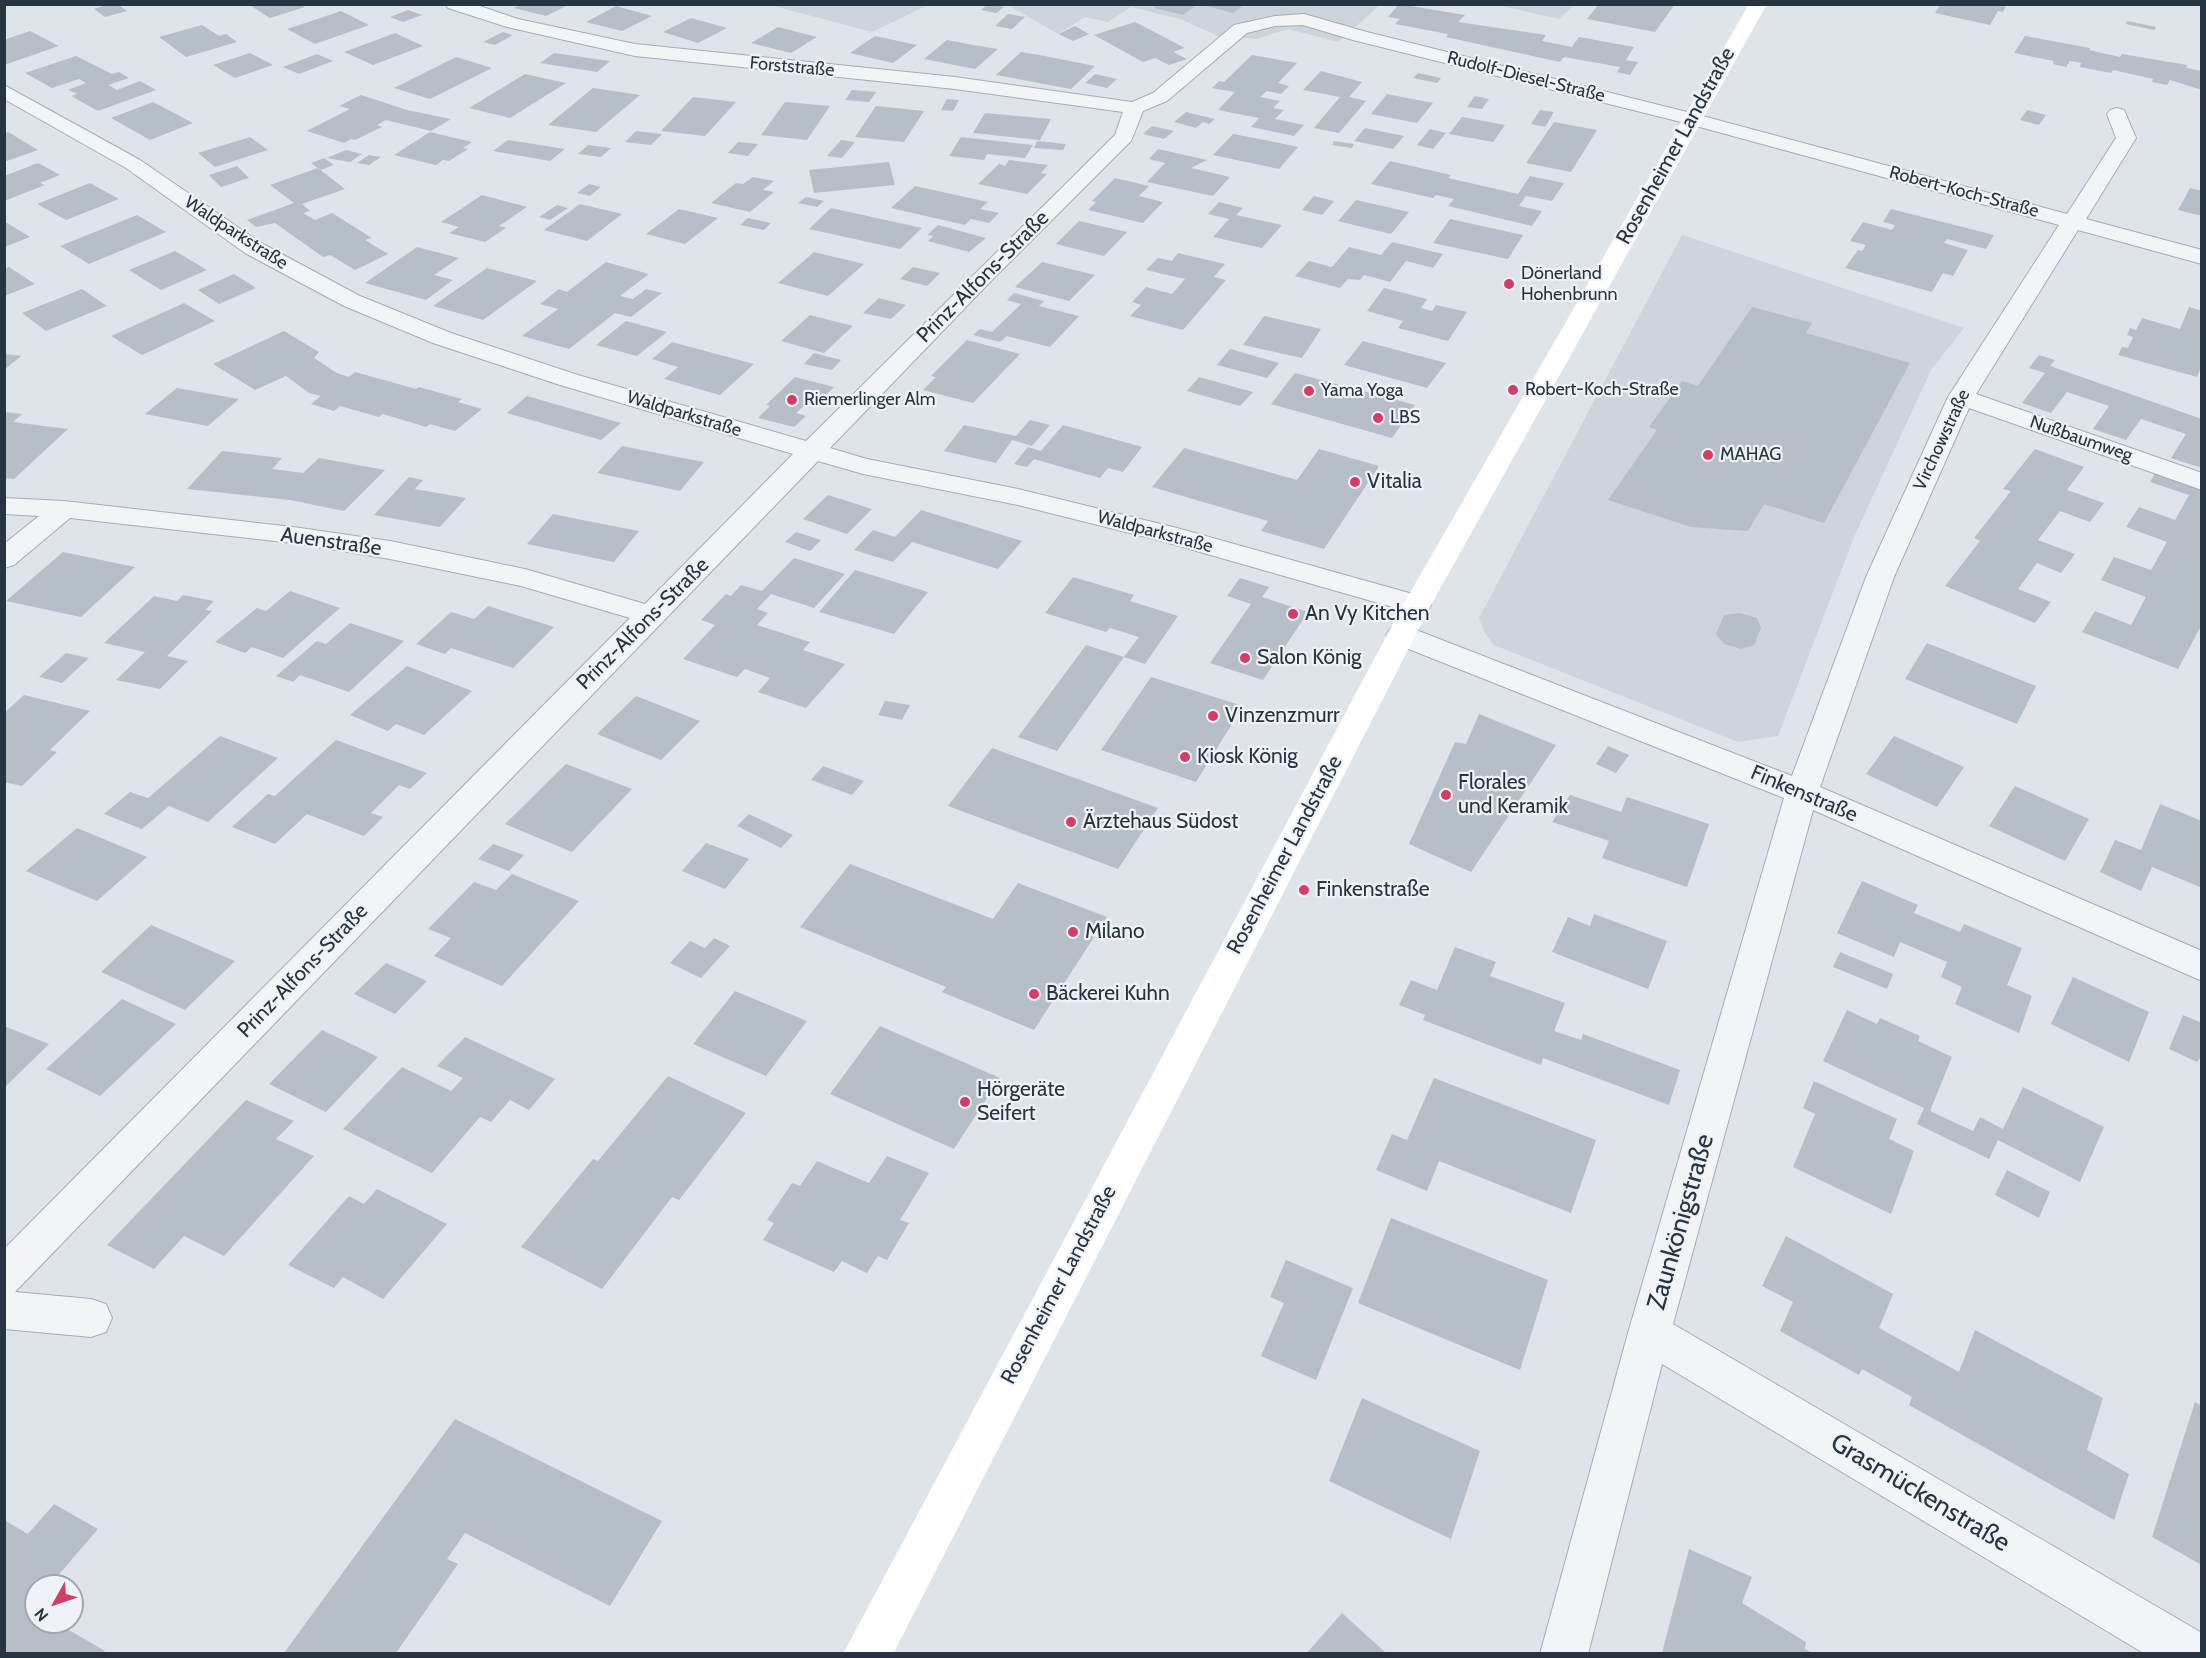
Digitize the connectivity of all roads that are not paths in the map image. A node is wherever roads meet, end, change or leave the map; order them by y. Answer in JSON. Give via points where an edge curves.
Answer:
{"nodes":[{"id":1,"x":454,"y":4,"type":"edge"},
{"id":2,"x":1758,"y":4,"type":"edge"},
{"id":3,"x":1303,"y":12,"type":"edge"},
{"id":4,"x":1346,"y":14,"type":"dead end"},
{"id":5,"x":1360,"y":36,"type":"junction"},
{"id":6,"x":4,"y":92,"type":"edge"},
{"id":7,"x":1134,"y":108,"type":"junction"},
{"id":8,"x":2117,"y":114,"type":"dead end"},
{"id":9,"x":1692,"y":119,"type":"junction"},
{"id":10,"x":2072,"y":222,"type":"junction"},
{"id":11,"x":2202,"y":257,"type":"edge"},
{"id":12,"x":1961,"y":397,"type":"junction"},
{"id":13,"x":813,"y":452,"type":"junction"},
{"id":14,"x":2202,"y":482,"type":"edge"},
{"id":15,"x":4,"y":506,"type":"edge"},
{"id":16,"x":64,"y":509,"type":"junction"},
{"id":17,"x":4,"y":559,"type":"edge"},
{"id":18,"x":651,"y":615,"type":"junction"},
{"id":19,"x":1409,"y":620,"type":"junction"},
{"id":20,"x":1802,"y":792,"type":"junction"},
{"id":21,"x":2202,"y":967,"type":"edge"},
{"id":22,"x":4,"y":1277,"type":"edge"},
{"id":23,"x":4,"y":1310,"type":"edge"},
{"id":24,"x":91,"y":1318,"type":"dead end"},
{"id":25,"x":1649,"y":1333,"type":"junction"},
{"id":26,"x":867,"y":1653,"type":"edge"},
{"id":27,"x":1564,"y":1653,"type":"edge"},
{"id":28,"x":2191,"y":1653,"type":"edge"}],
"edges":[{"from":1,"to":7,"type":"street","name":"Forststraße","via":[[513,23],[635,50],[955,83]]},
{"from":2,"to":9,"type":"main road","name":"Rosenheimer Landstraße"},
{"from":3,"to":5,"type":"street","name":"Rudolf-Diesel-Straße"},
{"from":3,"to":7,"type":"street","via":[[1241,29],[1160,97]]},
{"from":4,"to":5,"type":"street"},
{"from":5,"to":9,"type":"street","name":"Rudolf-Diesel-Straße"},
{"from":6,"to":13,"type":"street","name":"Waldparkstraße","via":[[133,164],[253,248],[370,310],[558,376]]},
{"from":7,"to":13,"type":"street","name":"Prinz-Alfons-Straße","via":[[1124,137]]},
{"from":8,"to":10,"type":"street","name":"Virchowstraße","via":[[2126,138]]},
{"from":9,"to":10,"type":"street","name":"Robert-Koch-Straße"},
{"from":9,"to":19,"type":"main road","name":"Rosenheimer Landstraße"},
{"from":10,"to":11,"type":"street","name":"Robert-Koch-Straße"},
{"from":10,"to":12,"type":"street","name":"Virchowstraße"},
{"from":12,"to":14,"type":"street","name":"Nußbaumweg"},
{"from":12,"to":20,"type":"street","name":"Virchowstraße","via":[[1880,577]]},
{"from":13,"to":18,"type":"street","name":"Prinz-Alfons-Straße"},
{"from":13,"to":19,"type":"street","name":"Waldparkstraße","via":[[1167,534]]},
{"from":15,"to":16,"type":"street","name":"Auenstraße"},
{"from":16,"to":17,"type":"street"},
{"from":16,"to":18,"type":"street","name":"Auenstraße","via":[[390,550],[525,578]]},
{"from":18,"to":22,"type":"street","name":"Prinz-Alfons-Straße"},
{"from":19,"to":20,"type":"street","name":"Finkenstraße","via":[[1588,706]]},
{"from":19,"to":26,"type":"main road","name":"Rosenheimer Landstraße"},
{"from":20,"to":21,"type":"street","name":"Finkenstraße"},
{"from":20,"to":25,"type":"street","name":"Zaunkönigstraße"},
{"from":23,"to":24,"type":"street"},
{"from":25,"to":27,"type":"street","name":"Zaunkönigstraße"},
{"from":25,"to":28,"type":"street","name":"Grasmückenstraße"}]}
